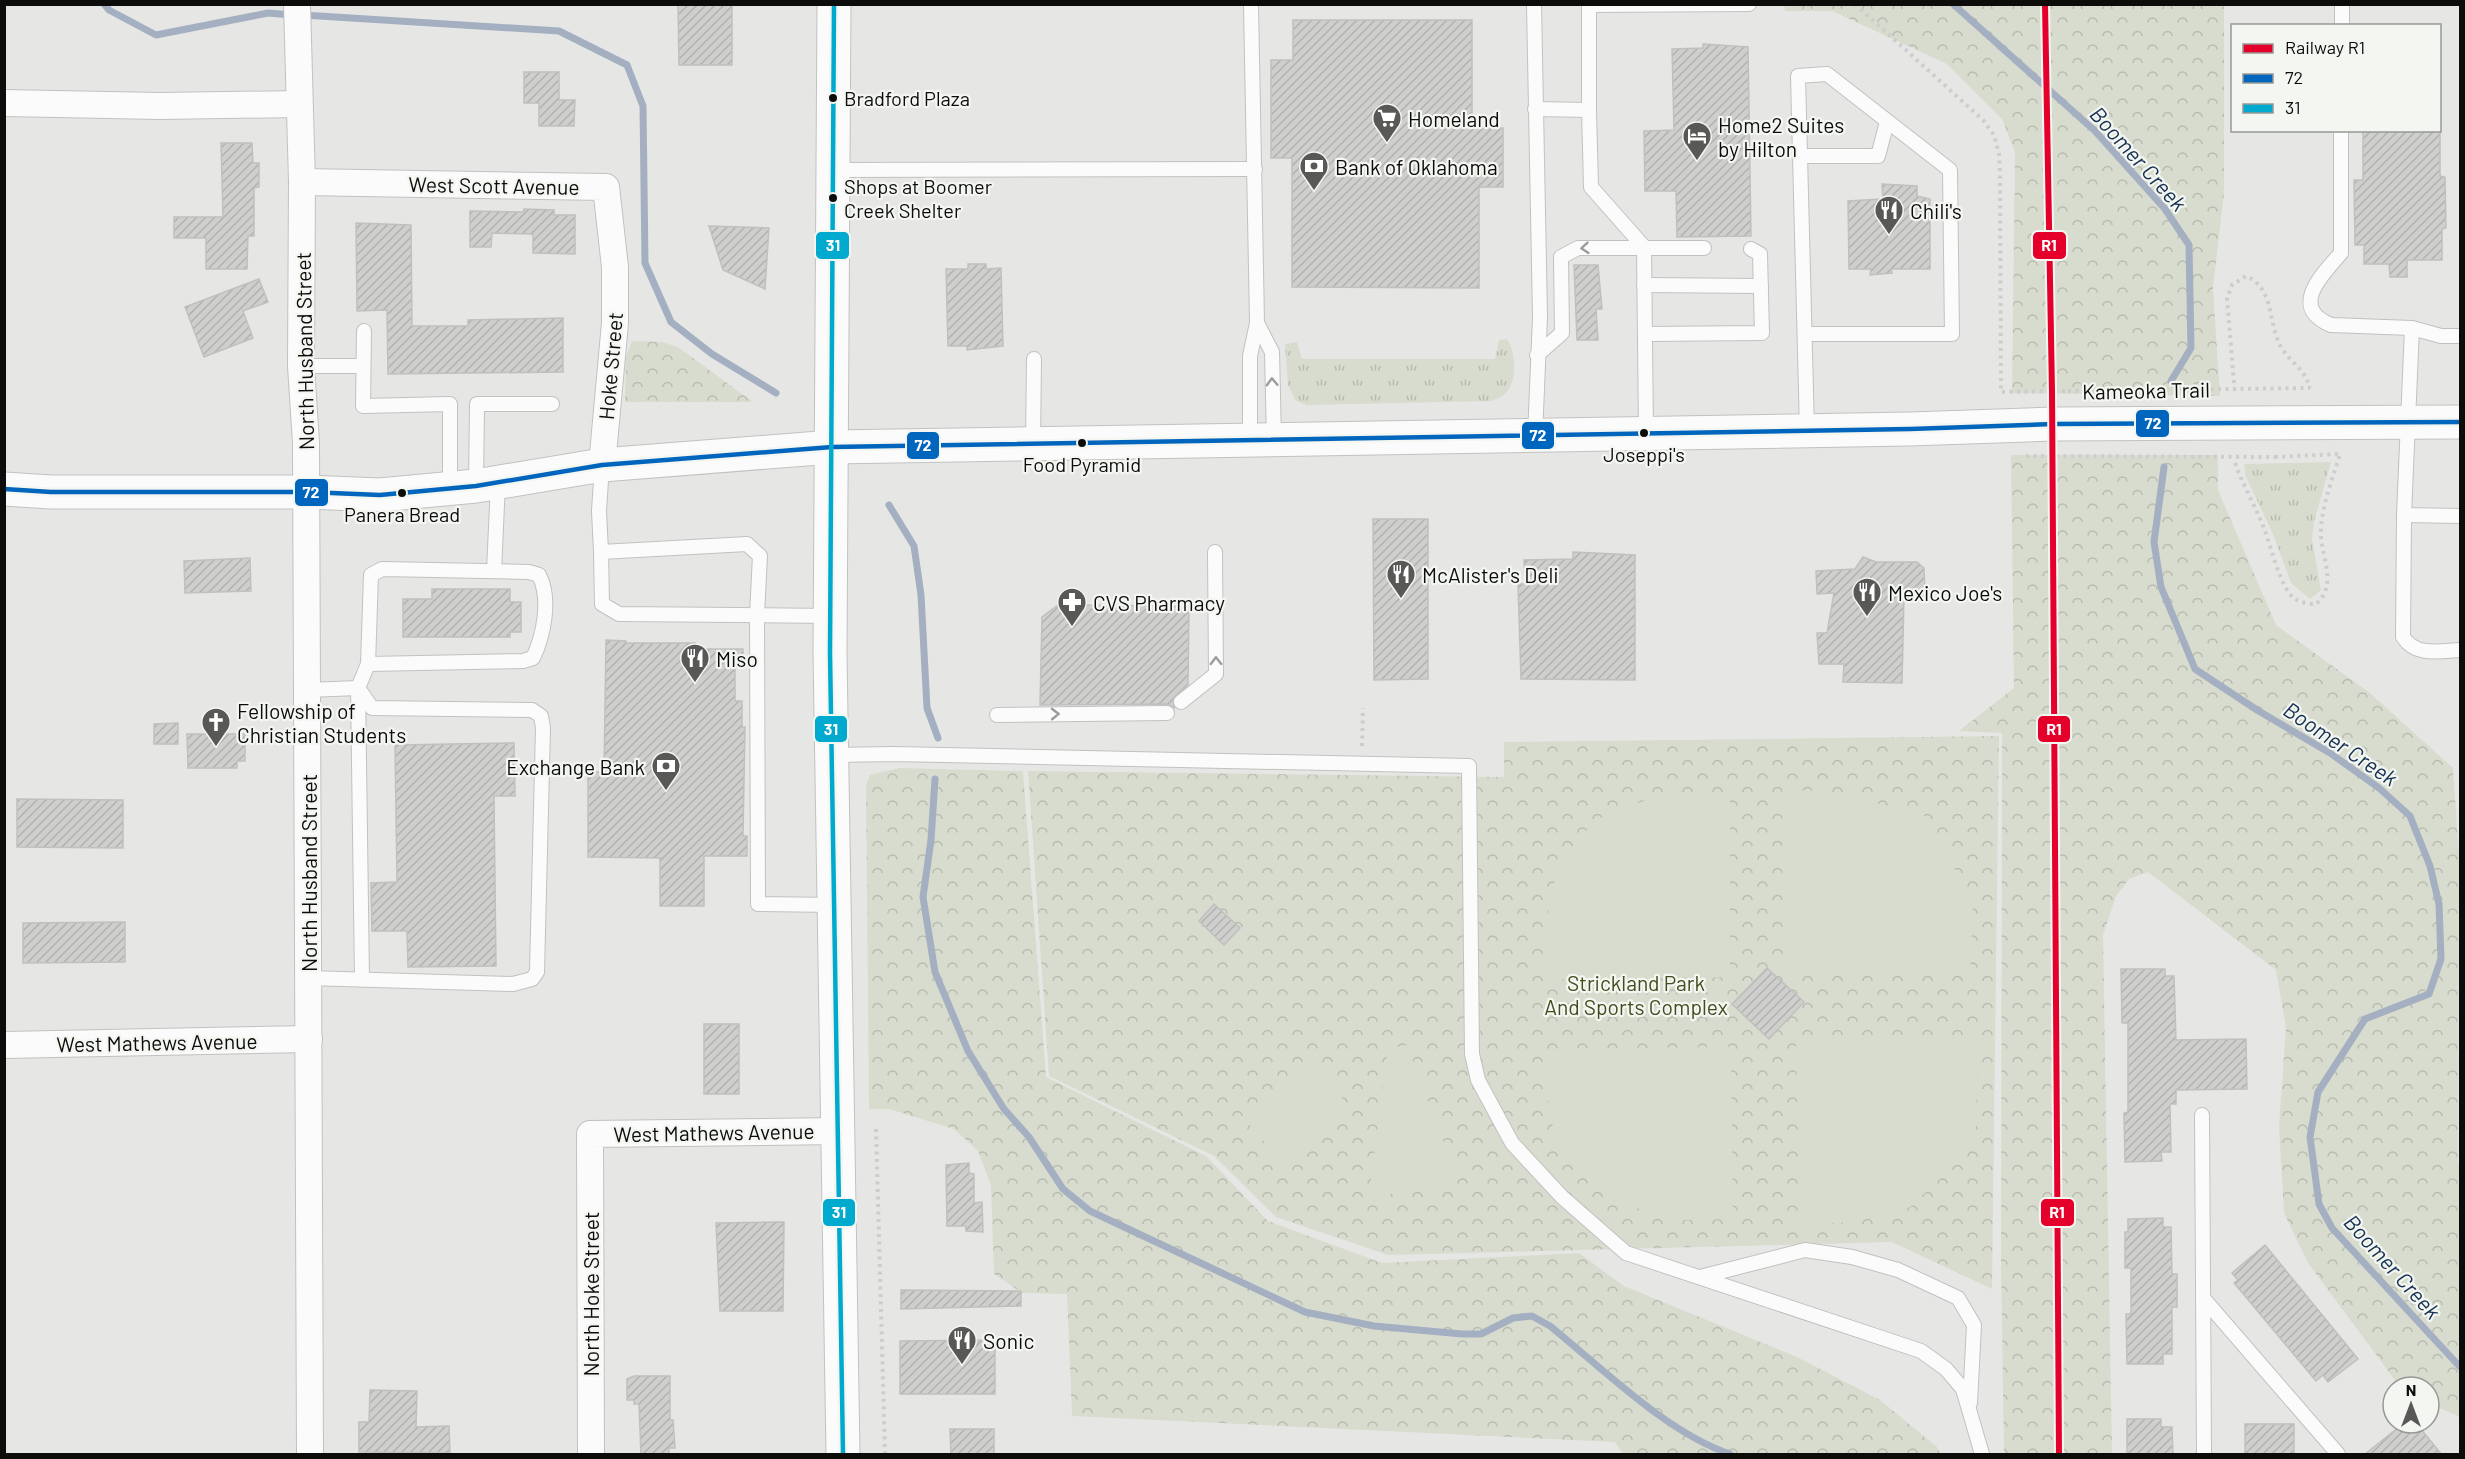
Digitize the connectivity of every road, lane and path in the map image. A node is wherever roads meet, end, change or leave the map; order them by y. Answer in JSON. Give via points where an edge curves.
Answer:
{"nodes":[{"id":1,"x":297,"y":4,"type":"edge"},
{"id":2,"x":834,"y":4,"type":"edge"},
{"id":3,"x":1251,"y":4,"type":"edge"},
{"id":4,"x":1534,"y":4,"type":"edge"},
{"id":5,"x":1749,"y":4,"type":"edge"},
{"id":6,"x":1855,"y":4,"type":"edge"},
{"id":7,"x":2342,"y":4,"type":"edge"},
{"id":8,"x":1589,"y":5,"type":"edge"},
{"id":9,"x":2342,"y":24,"type":"edge"},
{"id":10,"x":4,"y":103,"type":"edge"},
{"id":11,"x":298,"y":104,"type":"junction"},
{"id":12,"x":1535,"y":109,"type":"junction"},
{"id":13,"x":1589,"y":110,"type":"junction"},
{"id":14,"x":1887,"y":122,"type":"junction"},
{"id":15,"x":2342,"y":132,"type":"edge"},
{"id":16,"x":1800,"y":156,"type":"junction"},
{"id":17,"x":1255,"y":169,"type":"junction"},
{"id":18,"x":833,"y":170,"type":"junction"},
{"id":19,"x":302,"y":182,"type":"junction"},
{"id":20,"x":1644,"y":247,"type":"junction"},
{"id":21,"x":1704,"y":248,"type":"dead end"},
{"id":22,"x":1751,"y":249,"type":"dead end"},
{"id":23,"x":615,"y":267,"type":"joint"},
{"id":24,"x":1644,"y":285,"type":"junction"},
{"id":25,"x":1761,"y":286,"type":"junction"},
{"id":26,"x":1257,"y":323,"type":"junction"},
{"id":27,"x":2412,"y":328,"type":"junction"},
{"id":28,"x":364,"y":331,"type":"dead end"},
{"id":29,"x":1645,"y":334,"type":"junction"},
{"id":30,"x":1805,"y":334,"type":"junction"},
{"id":31,"x":2460,"y":336,"type":"edge"},
{"id":32,"x":1537,"y":355,"type":"junction"},
{"id":33,"x":1034,"y":359,"type":"dead end"},
{"id":34,"x":301,"y":366,"type":"junction"},
{"id":35,"x":363,"y":366,"type":"junction"},
{"id":36,"x":2234,"y":383,"type":"dead end"},
{"id":37,"x":552,"y":404,"type":"dead end"},
{"id":38,"x":2460,"y":422,"type":"edge"},
{"id":39,"x":2410,"y":423,"type":"junction"},
{"id":40,"x":1807,"y":431,"type":"junction"},
{"id":41,"x":1646,"y":434,"type":"junction"},
{"id":42,"x":1535,"y":436,"type":"junction"},
{"id":43,"x":1262,"y":440,"type":"junction"},
{"id":44,"x":1033,"y":444,"type":"junction"},
{"id":45,"x":832,"y":447,"type":"junction"},
{"id":46,"x":2026,"y":456,"type":"dead end"},
{"id":47,"x":2235,"y":463,"type":"dead end"},
{"id":48,"x":602,"y":465,"type":"junction"},
{"id":49,"x":474,"y":486,"type":"junction"},
{"id":50,"x":4,"y":489,"type":"edge"},
{"id":51,"x":307,"y":492,"type":"junction"},
{"id":52,"x":2404,"y":515,"type":"junction"},
{"id":53,"x":2460,"y":516,"type":"edge"},
{"id":54,"x":601,"y":552,"type":"junction"},
{"id":55,"x":1215,"y":552,"type":"dead end"},
{"id":56,"x":494,"y":571,"type":"junction"},
{"id":57,"x":757,"y":615,"type":"junction"},
{"id":58,"x":831,"y":616,"type":"junction"},
{"id":59,"x":2460,"y":650,"type":"edge"},
{"id":60,"x":368,"y":664,"type":"junction"},
{"id":61,"x":358,"y":688,"type":"junction"},
{"id":62,"x":308,"y":690,"type":"junction"},
{"id":63,"x":1181,"y":702,"type":"dead end"},
{"id":64,"x":1363,"y":708,"type":"dead end"},
{"id":65,"x":1167,"y":713,"type":"dead end"},
{"id":66,"x":997,"y":715,"type":"dead end"},
{"id":67,"x":1362,"y":749,"type":"dead end"},
{"id":68,"x":832,"y":755,"type":"junction"},
{"id":69,"x":834,"y":905,"type":"junction"},
{"id":70,"x":308,"y":978,"type":"junction"},
{"id":71,"x":363,"y":980,"type":"junction"},
{"id":72,"x":309,"y":1040,"type":"junction"},
{"id":73,"x":4,"y":1045,"type":"edge"},
{"id":74,"x":2202,"y":1115,"type":"dead end"},
{"id":75,"x":876,"y":1129,"type":"dead end"},
{"id":76,"x":838,"y":1131,"type":"junction"},
{"id":77,"x":590,"y":1134,"type":"joint"},
{"id":78,"x":1700,"y":1277,"type":"junction"},
{"id":79,"x":2203,"y":1298,"type":"junction"},
{"id":80,"x":1970,"y":1411,"type":"junction"},
{"id":81,"x":310,"y":1455,"type":"edge"},
{"id":82,"x":591,"y":1455,"type":"edge"},
{"id":83,"x":843,"y":1455,"type":"edge"},
{"id":84,"x":885,"y":1455,"type":"edge"},
{"id":85,"x":1982,"y":1455,"type":"edge"},
{"id":86,"x":2204,"y":1455,"type":"edge"},
{"id":87,"x":2338,"y":1455,"type":"edge"}],
"edges":[{"from":1,"to":11,"type":"street","name":"North Husband Street"},
{"from":2,"to":18,"type":"main road"},
{"from":3,"to":17,"type":"lane"},
{"from":4,"to":12,"type":"lane"},
{"from":5,"to":8,"type":"lane"},
{"from":6,"to":36,"type":"path","name":"Kameoka Trail","bridge":true,"via":[[1965,102],[1994,135],[2000,174],[2001,392],[2310,388],[2305,374],[2283,350],[2267,296],[2257,281],[2246,276],[2232,285],[2227,298]]},
{"from":7,"to":9,"type":"lane"},
{"from":8,"to":13,"type":"lane"},
{"from":10,"to":11,"type":"street"},
{"from":11,"to":19,"type":"street","name":"North Husband Street"},
{"from":12,"to":13,"type":"lane"},
{"from":12,"to":32,"type":"lane","via":[[1540,317]]},
{"from":13,"to":20,"type":"lane","via":[[1591,187]]},
{"from":14,"to":16,"type":"lane","via":[[1878,156]]},
{"from":14,"to":16,"type":"lane","via":[[1827,74],[1798,76]]},
{"from":14,"to":30,"type":"lane","via":[[1950,170],[1952,334]]},
{"from":15,"to":27,"type":"lane","via":[[2341,253],[2314,283],[2314,312],[2331,325]]},
{"from":16,"to":30,"type":"lane"},
{"from":17,"to":18,"type":"lane"},
{"from":17,"to":26,"type":"lane"},
{"from":18,"to":45,"type":"main road"},
{"from":19,"to":23,"type":"street","name":"West Scott Avenue","via":[[606,187]]},
{"from":19,"to":34,"type":"street","name":"North Husband Street"},
{"from":20,"to":21,"type":"lane"},
{"from":20,"to":24,"type":"lane"},
{"from":20,"to":32,"type":"lane","one_way":true,"via":[[1578,248],[1561,257],[1562,333]]},
{"from":22,"to":25,"type":"lane","via":[[1760,254]]},
{"from":23,"to":48,"type":"street","name":"Hoke Street","via":[[615,323]]},
{"from":24,"to":25,"type":"lane"},
{"from":24,"to":29,"type":"lane"},
{"from":25,"to":29,"type":"lane","via":[[1762,333]]},
{"from":26,"to":43,"type":"lane","via":[[1250,356]]},
{"from":43,"to":26,"type":"lane","one_way":true,"via":[[1272,352]]},
{"from":27,"to":31,"type":"lane","via":[[2441,336]]},
{"from":27,"to":39,"type":"lane"},
{"from":28,"to":35,"type":"lane"},
{"from":29,"to":41,"type":"lane"},
{"from":30,"to":40,"type":"lane"},
{"from":32,"to":42,"type":"lane"},
{"from":33,"to":44,"type":"lane"},
{"from":34,"to":35,"type":"lane"},
{"from":34,"to":51,"type":"street","name":"North Husband Street"},
{"from":35,"to":49,"type":"lane","via":[[363,406],[450,404]]},
{"from":37,"to":49,"type":"lane","via":[[477,404]]},
{"from":38,"to":39,"type":"main road"},
{"from":39,"to":40,"type":"main road","via":[[2053,424]]},
{"from":39,"to":52,"type":"lane"},
{"from":40,"to":41,"type":"main road"},
{"from":41,"to":42,"type":"main road"},
{"from":42,"to":43,"type":"main road"},
{"from":43,"to":44,"type":"main road"},
{"from":44,"to":45,"type":"main road"},
{"from":45,"to":48,"type":"main road"},
{"from":45,"to":58,"type":"main road"},
{"from":46,"to":47,"type":"path","bridge":true,"via":[[2340,454],[2323,511],[2321,537],[2328,587],[2324,598],[2316,604],[2293,598],[2283,581]]},
{"from":48,"to":49,"type":"main road"},
{"from":48,"to":54,"type":"lane"},
{"from":49,"to":51,"type":"main road","via":[[380,495]]},
{"from":49,"to":56,"type":"lane"},
{"from":50,"to":51,"type":"main road"},
{"from":51,"to":62,"type":"street","name":"North Husband Street"},
{"from":52,"to":53,"type":"lane"},
{"from":52,"to":59,"type":"lane","via":[[2403,637],[2419,651]]},
{"from":54,"to":57,"type":"lane","via":[[602,604],[619,614]]},
{"from":54,"to":57,"type":"lane","via":[[747,544],[760,556]]},
{"from":63,"to":55,"type":"lane","one_way":true,"via":[[1216,674]]},
{"from":56,"to":60,"type":"lane","via":[[381,569],[371,575]]},
{"from":56,"to":60,"type":"lane","via":[[529,572],[539,575],[543,583],[543,625],[533,658]]},
{"from":57,"to":58,"type":"lane"},
{"from":57,"to":69,"type":"lane","via":[[758,903]]},
{"from":58,"to":68,"type":"main road"},
{"from":60,"to":61,"type":"lane"},
{"from":61,"to":62,"type":"lane"},
{"from":61,"to":71,"type":"lane"},
{"from":61,"to":71,"type":"lane","via":[[372,708],[532,710],[541,716],[543,728],[537,972],[532,979],[513,984]]},
{"from":62,"to":70,"type":"street","name":"North Husband Street"},
{"from":64,"to":67,"type":"path"},
{"from":66,"to":65,"type":"lane","one_way":true},
{"from":68,"to":69,"type":"main road"},
{"from":68,"to":78,"type":"lane","via":[[1468,766],[1472,1054],[1478,1080],[1512,1143],[1586,1218],[1626,1253]]},
{"from":69,"to":76,"type":"main road"},
{"from":70,"to":71,"type":"lane"},
{"from":70,"to":72,"type":"street","name":"North Husband Street"},
{"from":72,"to":73,"type":"street","name":"West Mathews Avenue"},
{"from":72,"to":81,"type":"street","name":"North Husband Street"},
{"from":74,"to":79,"type":"lane"},
{"from":75,"to":84,"type":"path"},
{"from":76,"to":77,"type":"street","name":"West Mathews Avenue"},
{"from":76,"to":83,"type":"main road"},
{"from":77,"to":82,"type":"street","name":"North Hoke Street"},
{"from":78,"to":80,"type":"lane","via":[[1921,1351],[1946,1369],[1963,1389]]},
{"from":78,"to":80,"type":"lane","via":[[1805,1250],[1852,1257],[1898,1270],[1958,1298],[1974,1325]]},
{"from":79,"to":86,"type":"lane"},
{"from":79,"to":87,"type":"lane"},
{"from":80,"to":85,"type":"lane"}]}
